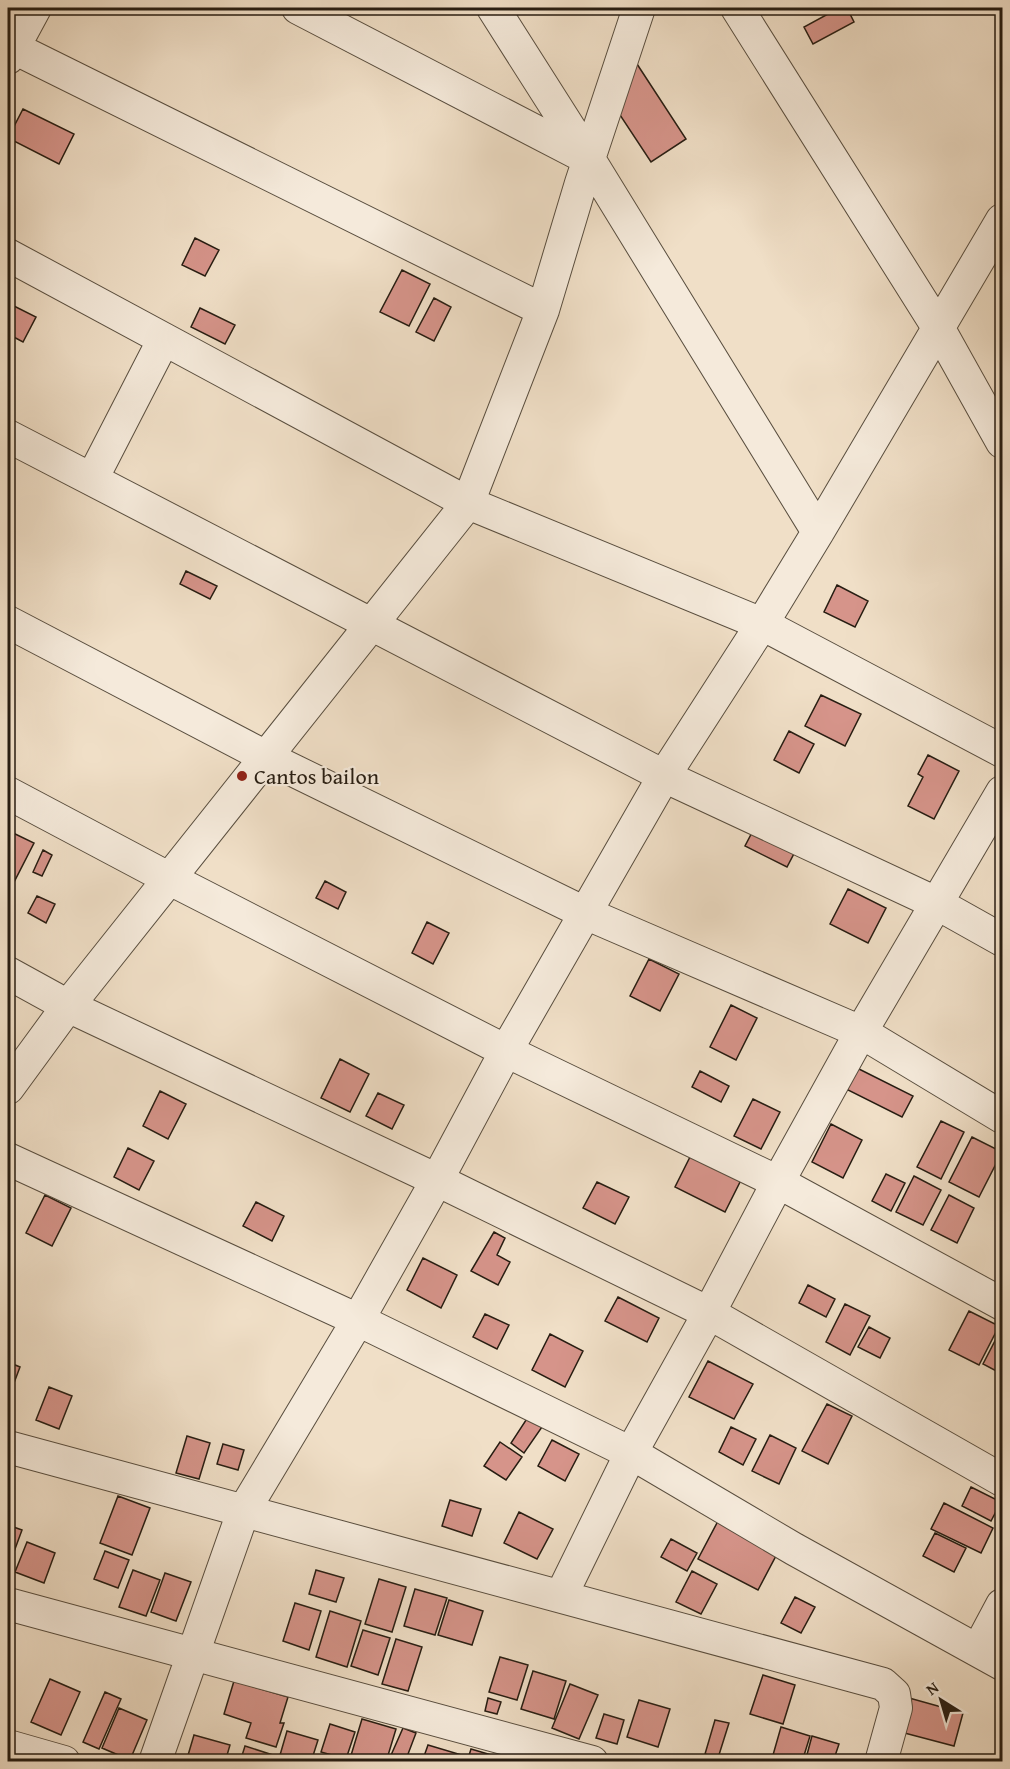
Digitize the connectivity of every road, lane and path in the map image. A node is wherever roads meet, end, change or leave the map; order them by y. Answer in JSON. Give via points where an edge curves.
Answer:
{"nodes":[{"id":1,"x":35,"y":8,"type":"edge"},
{"id":2,"x":298,"y":8,"type":"edge"},
{"id":3,"x":494,"y":8,"type":"edge"},
{"id":4,"x":639,"y":8,"type":"edge"},
{"id":5,"x":736,"y":8,"type":"edge"},
{"id":6,"x":9,"y":50,"type":"edge"},
{"id":7,"x":589,"y":159,"type":"junction"},
{"id":8,"x":1002,"y":220,"type":"edge"},
{"id":9,"x":8,"y":255,"type":"edge"},
{"id":10,"x":543,"y":310,"type":"junction"},
{"id":11,"x":939,"y":329,"type":"junction"},
{"id":12,"x":164,"y":339,"type":"junction"},
{"id":13,"x":8,"y":436,"type":"edge"},
{"id":14,"x":1002,"y":442,"type":"edge"},
{"id":15,"x":92,"y":479,"type":"junction"},
{"id":16,"x":468,"y":503,"type":"junction"},
{"id":17,"x":818,"y":532,"type":"junction"},
{"id":18,"x":8,"y":622,"type":"edge"},
{"id":19,"x":372,"y":624,"type":"junction"},
{"id":20,"x":762,"y":624,"type":"junction"},
{"id":21,"x":1002,"y":751,"type":"edge"},
{"id":22,"x":266,"y":757,"type":"junction"},
{"id":23,"x":664,"y":776,"type":"junction"},
{"id":24,"x":1002,"y":792,"type":"edge"},
{"id":25,"x":8,"y":793,"type":"edge"},
{"id":26,"x":170,"y":879,"type":"junction"},
{"id":27,"x":936,"y":903,"type":"junction"},
{"id":28,"x":585,"y":913,"type":"junction"},
{"id":29,"x":1002,"y":940,"type":"edge"},
{"id":30,"x":8,"y":974,"type":"edge"},
{"id":31,"x":68,"y":1006,"type":"junction"},
{"id":32,"x":861,"y":1032,"type":"junction"},
{"id":33,"x":506,"y":1051,"type":"junction"},
{"id":34,"x":8,"y":1088,"type":"edge"},
{"id":35,"x":1002,"y":1117,"type":"edge"},
{"id":36,"x":8,"y":1159,"type":"edge"},
{"id":37,"x":437,"y":1180,"type":"junction"},
{"id":38,"x":778,"y":1182,"type":"junction"},
{"id":39,"x":1002,"y":1304,"type":"edge"},
{"id":40,"x":709,"y":1313,"type":"junction"},
{"id":41,"x":358,"y":1320,"type":"junction"},
{"id":42,"x":8,"y":1447,"type":"edge"},
{"id":43,"x":631,"y":1453,"type":"junction"},
{"id":44,"x":1002,"y":1480,"type":"edge"},
{"id":45,"x":243,"y":1512,"type":"junction"},
{"id":46,"x":561,"y":1596,"type":"junction"},
{"id":47,"x":8,"y":1604,"type":"edge"},
{"id":48,"x":1002,"y":1605,"type":"edge"},
{"id":49,"x":194,"y":1653,"type":"junction"},
{"id":50,"x":990,"y":1657,"type":"edge"},
{"id":51,"x":8,"y":1746,"type":"edge"},
{"id":52,"x":64,"y":1761,"type":"edge"},
{"id":53,"x":155,"y":1761,"type":"edge"},
{"id":54,"x":592,"y":1761,"type":"edge"},
{"id":55,"x":881,"y":1761,"type":"edge"}],
"edges":[{"from":1,"to":6,"type":"street"},
{"from":2,"to":7,"type":"street"},
{"from":3,"to":7,"type":"street"},
{"from":4,"to":7,"type":"street"},
{"from":5,"to":11,"type":"street"},
{"from":6,"to":10,"type":"street"},
{"from":7,"to":10,"type":"street"},
{"from":7,"to":17,"type":"street"},
{"from":8,"to":11,"type":"street"},
{"from":9,"to":12,"type":"street"},
{"from":10,"to":16,"type":"street"},
{"from":11,"to":14,"type":"street"},
{"from":11,"to":17,"type":"street"},
{"from":12,"to":15,"type":"street"},
{"from":12,"to":16,"type":"street"},
{"from":13,"to":15,"type":"street"},
{"from":15,"to":19,"type":"street"},
{"from":16,"to":19,"type":"street"},
{"from":16,"to":20,"type":"street"},
{"from":17,"to":20,"type":"street"},
{"from":18,"to":22,"type":"street"},
{"from":19,"to":22,"type":"street"},
{"from":19,"to":23,"type":"street"},
{"from":20,"to":21,"type":"street"},
{"from":20,"to":23,"type":"street"},
{"from":22,"to":26,"type":"street"},
{"from":22,"to":28,"type":"street"},
{"from":23,"to":27,"type":"street"},
{"from":23,"to":28,"type":"street"},
{"from":24,"to":27,"type":"street"},
{"from":25,"to":26,"type":"street"},
{"from":26,"to":31,"type":"street"},
{"from":26,"to":33,"type":"street"},
{"from":27,"to":29,"type":"street"},
{"from":27,"to":32,"type":"street"},
{"from":28,"to":32,"type":"street"},
{"from":28,"to":33,"type":"street"},
{"from":30,"to":31,"type":"street"},
{"from":31,"to":34,"type":"street"},
{"from":31,"to":37,"type":"street"},
{"from":32,"to":35,"type":"street"},
{"from":32,"to":38,"type":"street"},
{"from":33,"to":37,"type":"street"},
{"from":33,"to":38,"type":"street"},
{"from":36,"to":41,"type":"street"},
{"from":37,"to":40,"type":"street"},
{"from":37,"to":41,"type":"street"},
{"from":38,"to":39,"type":"street"},
{"from":38,"to":40,"type":"street"},
{"from":40,"to":43,"type":"street"},
{"from":40,"to":44,"type":"street"},
{"from":41,"to":43,"type":"street"},
{"from":41,"to":45,"type":"street"},
{"from":42,"to":45,"type":"street"},
{"from":43,"to":46,"type":"street"},
{"from":43,"to":50,"type":"street"},
{"from":45,"to":46,"type":"street"},
{"from":45,"to":49,"type":"street"},
{"from":46,"to":55,"type":"street","via":[[882,1684],[894,1694],[896,1708]]},
{"from":47,"to":49,"type":"street"},
{"from":48,"to":50,"type":"street"},
{"from":49,"to":53,"type":"street"},
{"from":49,"to":54,"type":"street"},
{"from":51,"to":52,"type":"street"}]}
